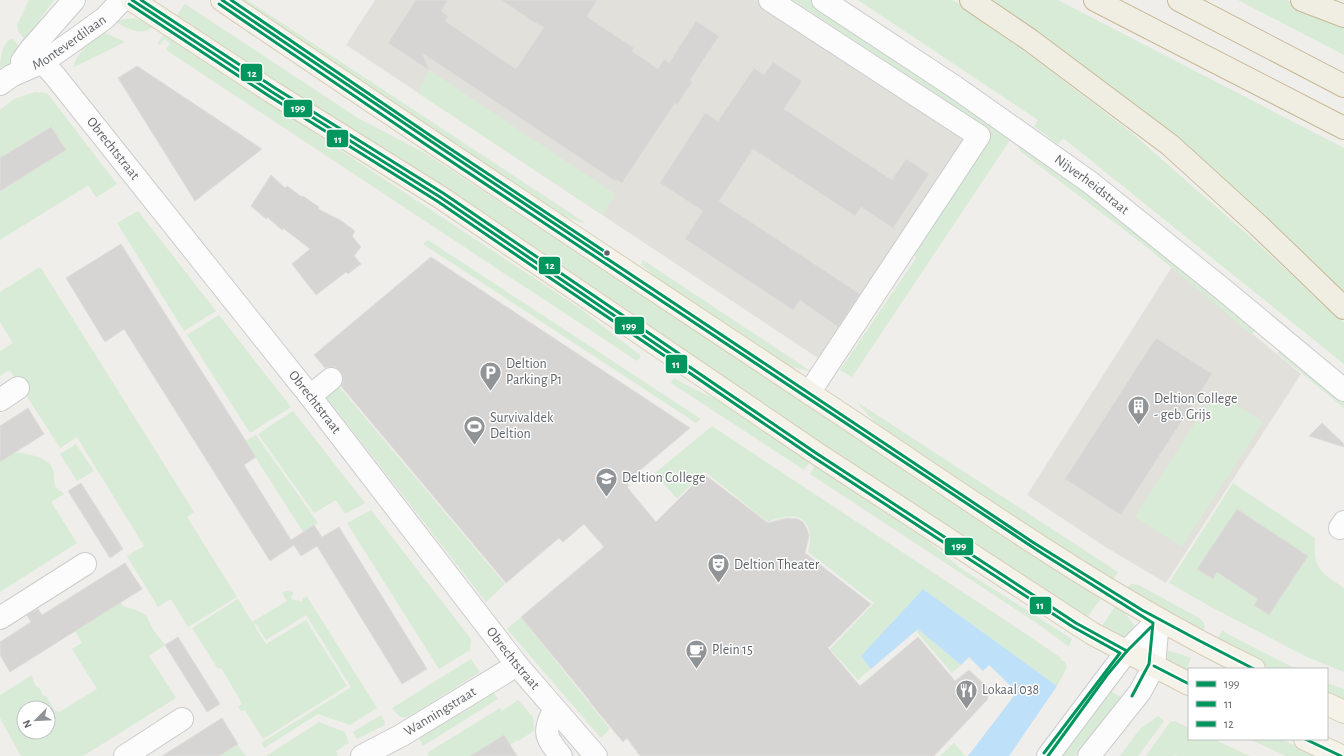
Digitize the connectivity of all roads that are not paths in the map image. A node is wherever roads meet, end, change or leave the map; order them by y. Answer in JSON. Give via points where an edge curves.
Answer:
{"nodes":[{"id":1,"x":74,"y":0,"type":"edge"},
{"id":2,"x":122,"y":0,"type":"edge"},
{"id":3,"x":132,"y":0,"type":"edge"},
{"id":4,"x":222,"y":0,"type":"edge"},
{"id":5,"x":770,"y":0,"type":"edge"},
{"id":6,"x":823,"y":0,"type":"edge"},
{"id":7,"x":971,"y":0,"type":"edge"},
{"id":8,"x":1095,"y":0,"type":"edge"},
{"id":9,"x":1179,"y":0,"type":"edge"},
{"id":10,"x":1302,"y":0,"type":"edge"},
{"id":11,"x":1344,"y":16,"type":"edge"},
{"id":12,"x":37,"y":55,"type":"junction"},
{"id":13,"x":5,"y":80,"type":"edge"},
{"id":14,"x":1344,"y":86,"type":"edge"},
{"id":15,"x":1344,"y":128,"type":"edge"},
{"id":16,"x":1344,"y":308,"type":"edge"},
{"id":17,"x":331,"y":379,"type":"dead end"},
{"id":18,"x":1344,"y":390,"type":"edge"},
{"id":19,"x":809,"y":393,"type":"junction"},
{"id":20,"x":310,"y":396,"type":"junction"},
{"id":21,"x":86,"y":564,"type":"dead end"},
{"id":22,"x":0,"y":618,"type":"edge"},
{"id":23,"x":1158,"y":620,"type":"junction"},
{"id":24,"x":1127,"y":652,"type":"junction"},
{"id":25,"x":517,"y":665,"type":"junction"},
{"id":26,"x":1154,"y":666,"type":"junction"},
{"id":27,"x":1252,"y":668,"type":"edge"},
{"id":28,"x":1188,"y":683,"type":"edge"},
{"id":29,"x":1328,"y":704,"type":"edge"},
{"id":30,"x":554,"y":710,"type":"junction"},
{"id":31,"x":1344,"y":712,"type":"edge"},
{"id":32,"x":182,"y":719,"type":"dead end"},
{"id":33,"x":1307,"y":740,"type":"edge"},
{"id":34,"x":124,"y":756,"type":"edge"},
{"id":35,"x":362,"y":756,"type":"edge"},
{"id":36,"x":561,"y":756,"type":"edge"},
{"id":37,"x":596,"y":756,"type":"edge"},
{"id":38,"x":1048,"y":756,"type":"edge"},
{"id":39,"x":1089,"y":756,"type":"edge"},
{"id":40,"x":1341,"y":756,"type":"edge"}],
"edges":[{"from":1,"to":12,"type":"street","name":"Monteverdilaan"},
{"from":2,"to":12,"type":"street","name":"Monteverdilaan","via":[[105,18]]},
{"from":3,"to":24,"type":"main road","via":[[272,92],[440,197],[816,453],[1076,623]]},
{"from":4,"to":19,"type":"main road"},
{"from":5,"to":19,"type":"street","via":[[979,136]]},
{"from":6,"to":18,"type":"street","name":"Nijverheidstraat","via":[[955,87],[1091,183]]},
{"from":7,"to":16,"type":"highway","via":[[1030,40],[1170,145]]},
{"from":8,"to":15,"type":"highway"},
{"from":9,"to":14,"type":"highway"},
{"from":10,"to":11,"type":"highway"},
{"from":12,"to":13,"type":"street","name":"Monteverdilaan"},
{"from":12,"to":20,"type":"street","name":"Obrechtstraat"},
{"from":17,"to":20,"type":"street"},
{"from":19,"to":23,"type":"main road","via":[[1046,550]]},
{"from":20,"to":25,"type":"street","name":"Obrechtstraat"},
{"from":21,"to":22,"type":"street"},
{"from":23,"to":24,"type":"street"},
{"from":23,"to":26,"type":"street"},
{"from":23,"to":27,"type":"main road"},
{"from":24,"to":26,"type":"main road"},
{"from":24,"to":38,"type":"street"},
{"from":25,"to":30,"type":"street","name":"Obrechtstraat"},
{"from":25,"to":35,"type":"street","name":"Wanningstraat","via":[[402,735]]},
{"from":26,"to":28,"type":"main road"},
{"from":26,"to":39,"type":"street","via":[[1140,692]]},
{"from":29,"to":31,"type":"main road"},
{"from":30,"to":36,"type":"street","via":[[547,725],[548,736],[552,746]]},
{"from":30,"to":37,"type":"street","name":"Obrechtstraat"},
{"from":32,"to":34,"type":"street"},
{"from":33,"to":40,"type":"main road"}]}
